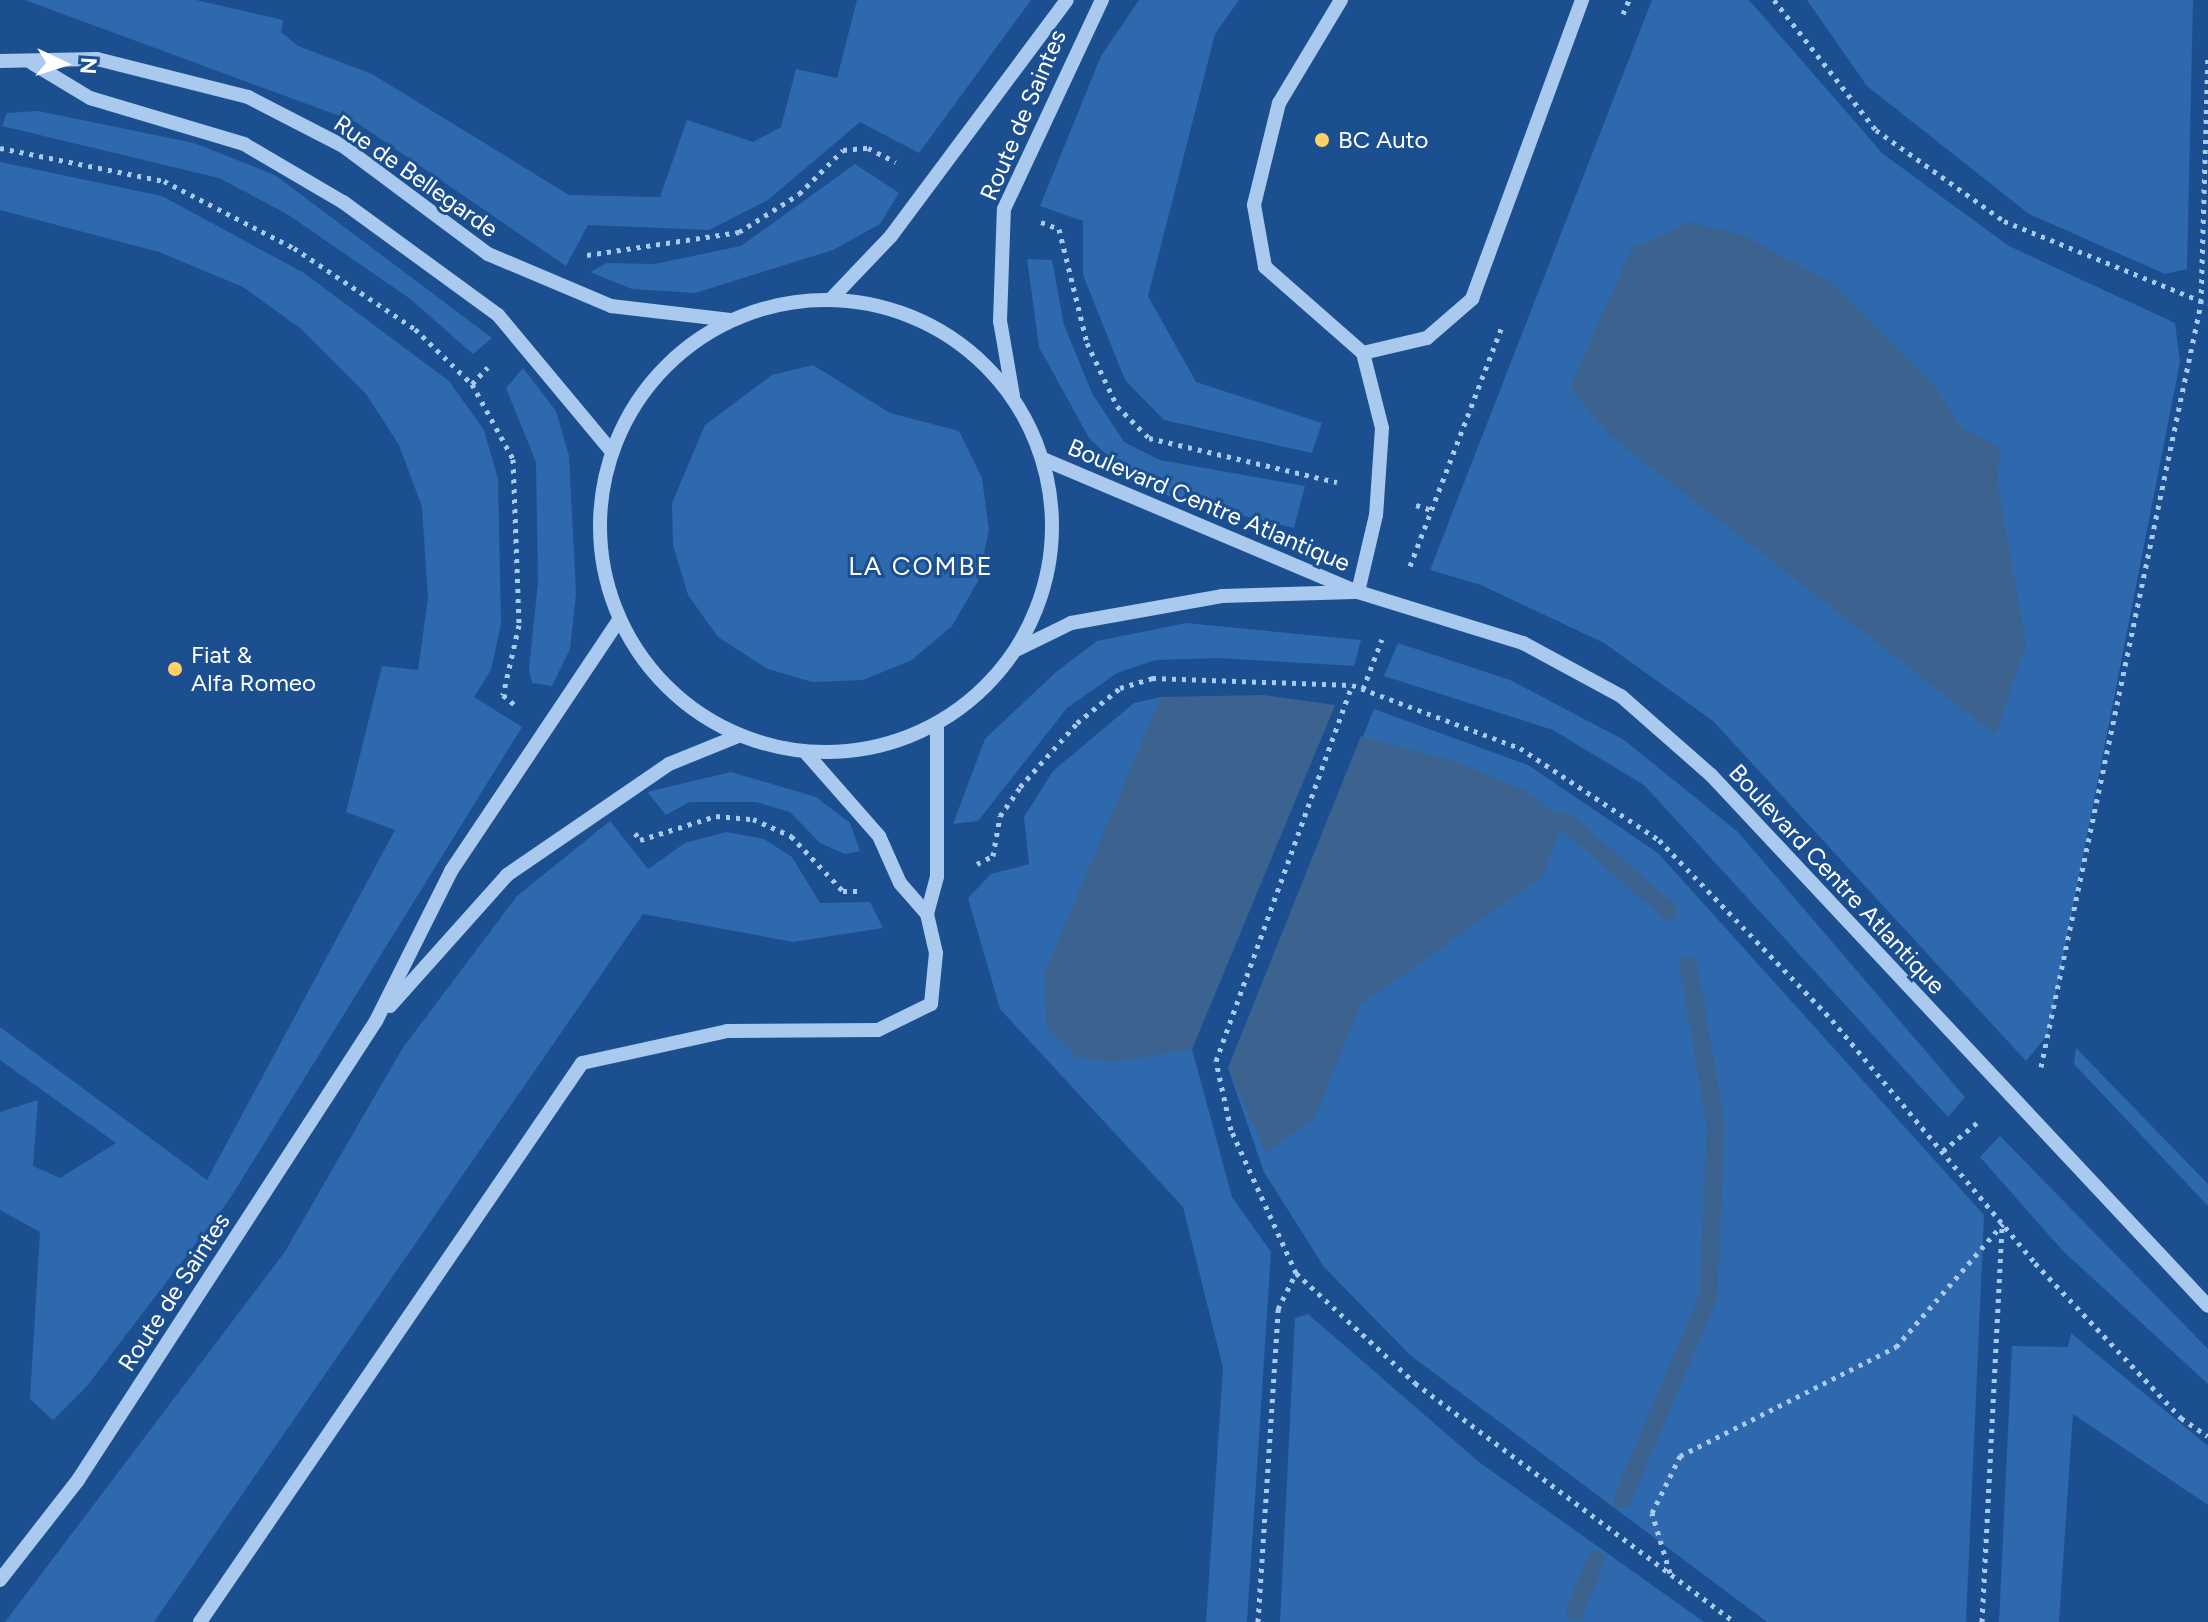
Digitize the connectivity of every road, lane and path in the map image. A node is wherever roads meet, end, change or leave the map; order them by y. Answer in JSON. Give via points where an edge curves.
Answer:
{"nodes":[{"id":1,"x":1067,"y":0,"type":"edge"},
{"id":2,"x":1102,"y":0,"type":"edge"},
{"id":3,"x":1341,"y":0,"type":"edge"},
{"id":4,"x":1582,"y":0,"type":"edge"},
{"id":5,"x":1629,"y":0,"type":"edge"},
{"id":6,"x":1774,"y":0,"type":"edge"},
{"id":7,"x":1617,"y":29,"type":"dead end"},
{"id":8,"x":2208,"y":57,"type":"edge"},
{"id":9,"x":0,"y":61,"type":"edge"},
{"id":10,"x":31,"y":63,"type":"junction"},
{"id":11,"x":0,"y":148,"type":"edge"},
{"id":12,"x":932,"y":178,"type":"junction"},
{"id":13,"x":1004,"y":209,"type":"junction"},
{"id":14,"x":560,"y":286,"type":"junction"},
{"id":15,"x":832,"y":298,"type":"junction"},
{"id":16,"x":2204,"y":304,"type":"edge"},
{"id":17,"x":730,"y":320,"type":"junction"},
{"id":18,"x":1505,"y":320,"type":"dead end"},
{"id":19,"x":518,"y":338,"type":"junction"},
{"id":20,"x":1363,"y":353,"type":"junction"},
{"id":21,"x":472,"y":384,"type":"junction"},
{"id":22,"x":1013,"y":396,"type":"junction"},
{"id":23,"x":612,"y":452,"type":"junction"},
{"id":24,"x":1043,"y":459,"type":"junction"},
{"id":25,"x":1377,"y":494,"type":"junction"},
{"id":26,"x":1431,"y":510,"type":"junction"},
{"id":27,"x":1358,"y":592,"type":"junction"},
{"id":28,"x":1396,"y":603,"type":"junction"},
{"id":29,"x":620,"y":619,"type":"junction"},
{"id":30,"x":1016,"y":650,"type":"junction"},
{"id":31,"x":1352,"y":685,"type":"junction"},
{"id":32,"x":1363,"y":689,"type":"junction"},
{"id":33,"x":937,"y":725,"type":"junction"},
{"id":34,"x":544,"y":731,"type":"junction"},
{"id":35,"x":738,"y":736,"type":"junction"},
{"id":36,"x":806,"y":753,"type":"junction"},
{"id":37,"x":612,"y":803,"type":"junction"},
{"id":38,"x":937,"y":876,"type":"junction"},
{"id":39,"x":900,"y":883,"type":"junction"},
{"id":40,"x":927,"y":914,"type":"junction"},
{"id":41,"x":376,"y":1021,"type":"junction"},
{"id":42,"x":2008,"y":1098,"type":"junction"},
{"id":43,"x":1943,"y":1151,"type":"junction"},
{"id":44,"x":2003,"y":1224,"type":"junction"},
{"id":45,"x":1296,"y":1273,"type":"junction"},
{"id":46,"x":2208,"y":1306,"type":"edge"},
{"id":47,"x":2208,"y":1436,"type":"edge"},
{"id":48,"x":1671,"y":1575,"type":"junction"},
{"id":49,"x":0,"y":1580,"type":"edge"},
{"id":50,"x":200,"y":1622,"type":"edge"},
{"id":51,"x":1258,"y":1622,"type":"edge"},
{"id":52,"x":1735,"y":1622,"type":"edge"},
{"id":53,"x":1982,"y":1622,"type":"edge"}],
"edges":[{"from":1,"to":12,"type":"street","name":"Route de Saintes"},
{"from":2,"to":13,"type":"street","name":"Route de Saintes"},
{"from":3,"to":20,"type":"street","via":[[1279,103],[1254,205],[1265,267]]},
{"from":4,"to":20,"type":"street","via":[[1472,299],[1427,338]]},
{"from":5,"to":7,"type":"path"},
{"from":6,"to":16,"type":"path","via":[[1876,130],[1991,212]]},
{"from":8,"to":16,"type":"path"},
{"from":9,"to":10,"type":"street","name":"Rue de Bellegarde"},
{"from":10,"to":14,"type":"street","name":"Rue de Bellegarde","via":[[97,59],[248,97],[343,146],[488,254]]},
{"from":10,"to":19,"type":"street","name":"Rue de Bellegarde","via":[[90,98],[244,144],[466,288]]},
{"from":11,"to":21,"type":"path","via":[[164,181],[294,248],[415,329]]},
{"from":12,"to":14,"type":"path","via":[[868,148],[843,150],[799,194],[739,232],[678,245],[592,249]]},
{"from":12,"to":15,"type":"street","name":"Route de Saintes"},
{"from":13,"to":22,"type":"street","name":"Route de Saintes","via":[[998,281]]},
{"from":13,"to":25,"type":"path","via":[[1059,229],[1087,343],[1117,406],[1149,438]]},
{"from":14,"to":17,"type":"street","name":"Rue de Bellegarde","via":[[611,306]]},
{"from":15,"to":17,"type":"street","via":[[780,303]]},
{"from":15,"to":22,"type":"street","via":[[885,306],[935,326]]},
{"from":16,"to":42,"type":"path","via":[[2047,1061]]},
{"from":17,"to":23,"type":"street","via":[[679,353],[639,397]]},
{"from":18,"to":26,"type":"path"},
{"from":19,"to":21,"type":"path"},
{"from":19,"to":23,"type":"street","name":"Rue de Bellegarde"},
{"from":20,"to":25,"type":"street","via":[[1382,428]]},
{"from":21,"to":34,"type":"path","via":[[513,459],[519,625],[503,695]]},
{"from":22,"to":24,"type":"street"},
{"from":23,"to":29,"type":"street","via":[[600,518],[607,587]]},
{"from":24,"to":27,"type":"street","name":"Boulevard Centre Atlantique"},
{"from":24,"to":30,"type":"street","via":[[1053,525],[1044,590]]},
{"from":25,"to":26,"type":"path"},
{"from":25,"to":27,"type":"street"},
{"from":26,"to":28,"type":"path"},
{"from":27,"to":28,"type":"street","name":"Boulevard Centre Atlantique"},
{"from":27,"to":30,"type":"street","name":"Boulevard Centre Atlantique","via":[[1222,596],[1071,623]]},
{"from":28,"to":32,"type":"path"},
{"from":28,"to":42,"type":"street","name":"Boulevard Centre Atlantique","via":[[1523,643],[1621,696],[1711,775]]},
{"from":29,"to":34,"type":"street"},
{"from":29,"to":35,"type":"street","via":[[648,668],[689,708]]},
{"from":30,"to":33,"type":"street","via":[[994,679]]},
{"from":31,"to":32,"type":"path"},
{"from":31,"to":38,"type":"path","via":[[1216,675],[1152,678],[1120,688],[1020,787],[1000,816],[993,856]]},
{"from":31,"to":45,"type":"path","via":[[1216,1061],[1231,1130]]},
{"from":32,"to":43,"type":"path","via":[[1520,748],[1659,840],[1832,1020]]},
{"from":33,"to":36,"type":"street","via":[[851,752]]},
{"from":33,"to":38,"type":"street"},
{"from":34,"to":41,"type":"street","via":[[451,871]]},
{"from":35,"to":36,"type":"street"},
{"from":35,"to":37,"type":"street","via":[[669,764]]},
{"from":36,"to":39,"type":"street","via":[[879,836]]},
{"from":37,"to":39,"type":"path","via":[[640,840],[716,816],[753,819],[791,836],[843,891]]},
{"from":37,"to":41,"type":"street","via":[[507,875]]},
{"from":38,"to":40,"type":"street"},
{"from":39,"to":40,"type":"street"},
{"from":40,"to":50,"type":"street","via":[[936,953],[931,1004],[878,1030],[727,1031],[582,1063]]},
{"from":41,"to":49,"type":"street","name":"Route de Saintes","via":[[78,1480]]},
{"from":42,"to":43,"type":"path"},
{"from":42,"to":46,"type":"street","name":"Boulevard Centre Atlantique"},
{"from":43,"to":44,"type":"path"},
{"from":44,"to":47,"type":"path","via":[[2181,1418]]},
{"from":44,"to":48,"type":"path","via":[[1896,1347],[1680,1456],[1652,1513]]},
{"from":44,"to":53,"type":"path"},
{"from":45,"to":48,"type":"path","via":[[1415,1383]]},
{"from":45,"to":51,"type":"path","via":[[1278,1309]]},
{"from":48,"to":52,"type":"path"}]}
